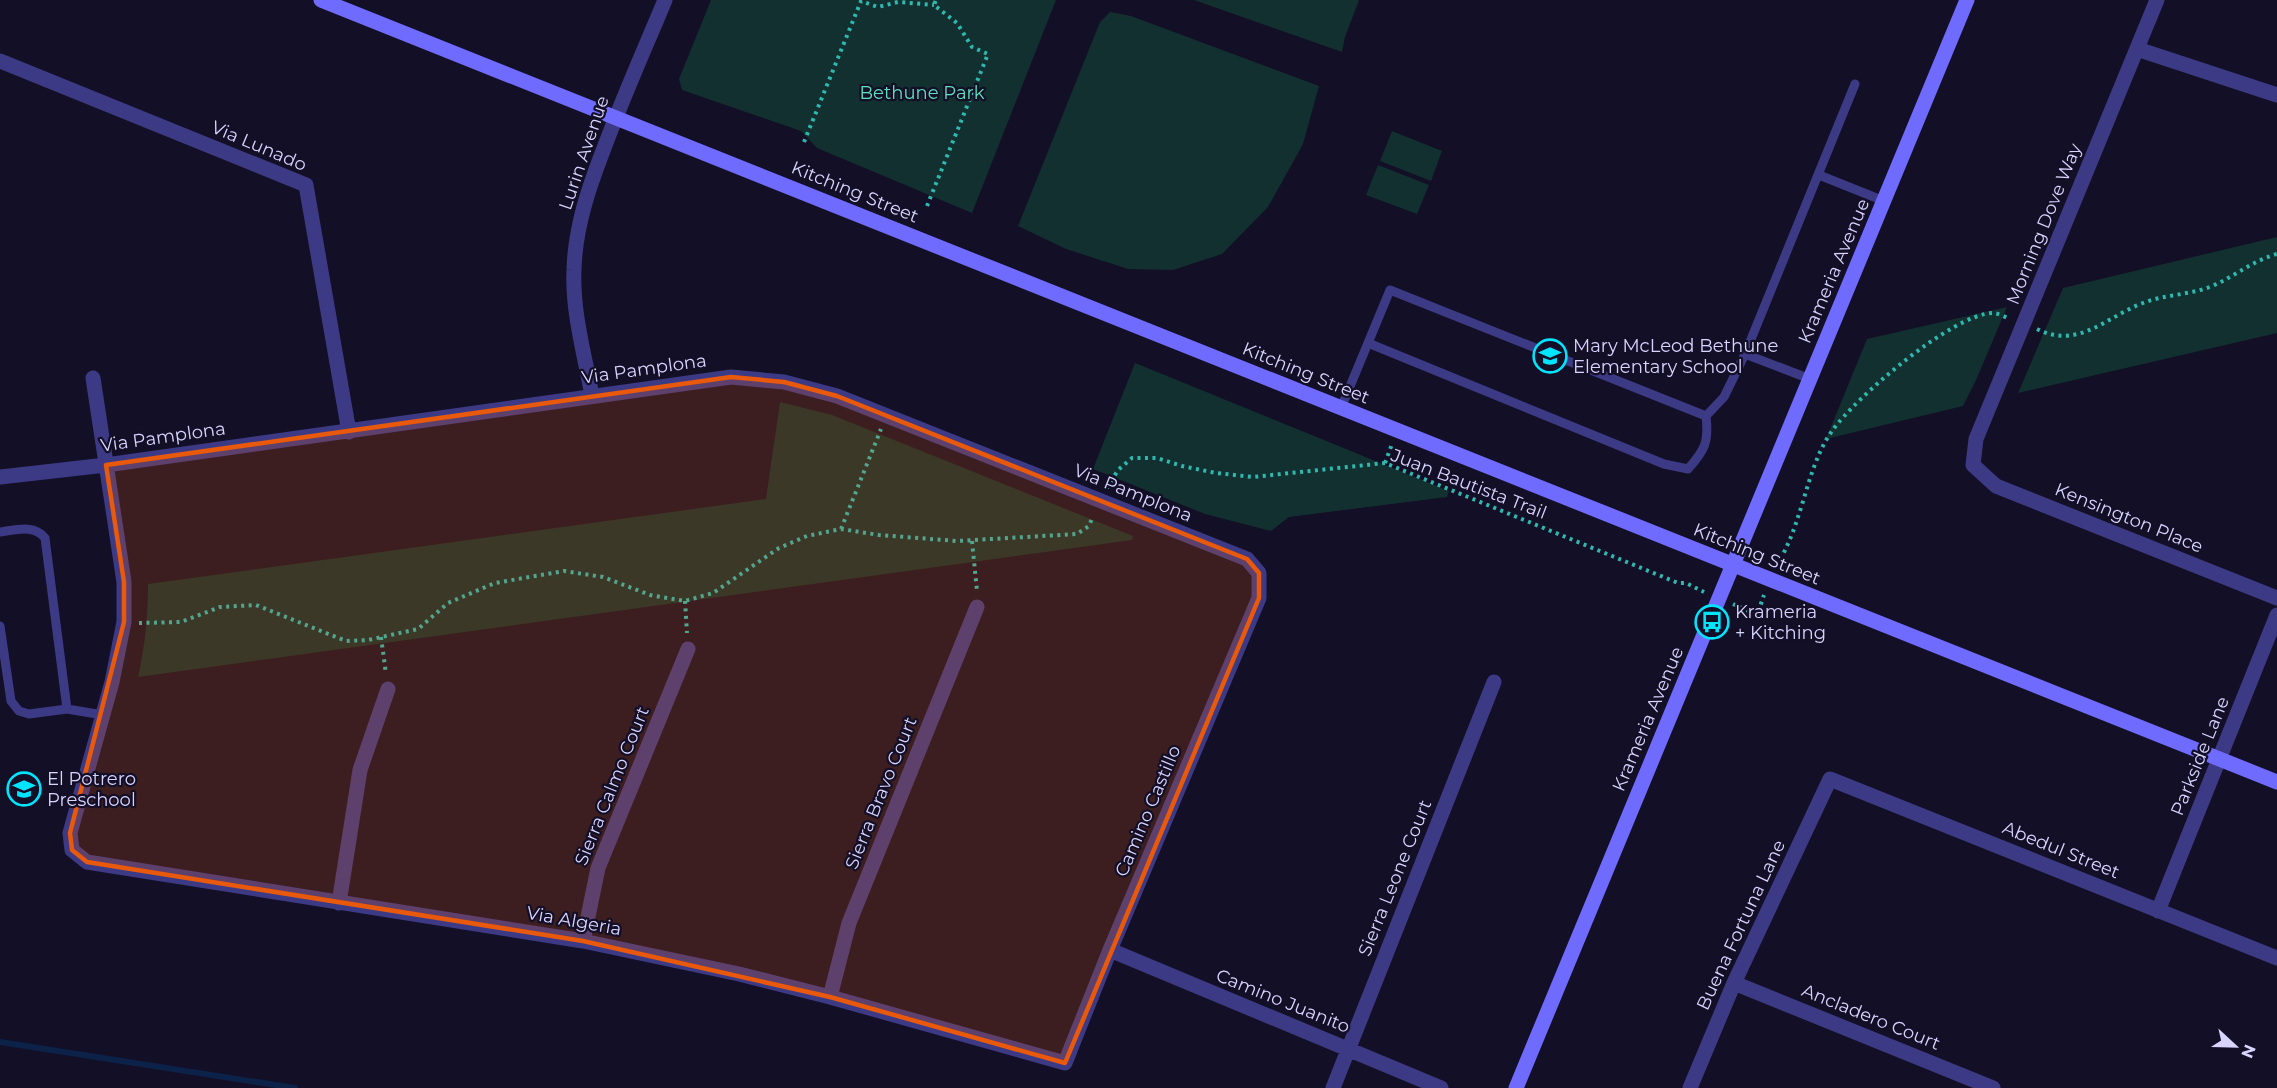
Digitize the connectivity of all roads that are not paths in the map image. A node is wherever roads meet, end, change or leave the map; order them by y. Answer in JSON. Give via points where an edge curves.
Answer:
{"nodes":[{"id":1,"x":321,"y":0,"type":"edge"},
{"id":2,"x":665,"y":0,"type":"edge"},
{"id":3,"x":1967,"y":0,"type":"edge"},
{"id":4,"x":2157,"y":0,"type":"edge"},
{"id":5,"x":2137,"y":49,"type":"junction"},
{"id":6,"x":0,"y":61,"type":"edge"},
{"id":7,"x":1855,"y":84,"type":"dead end"},
{"id":8,"x":2277,"y":95,"type":"edge"},
{"id":9,"x":616,"y":116,"type":"junction"},
{"id":10,"x":1819,"y":175,"type":"junction"},
{"id":11,"x":1884,"y":201,"type":"junction"},
{"id":12,"x":1368,"y":343,"type":"junction"},
{"id":13,"x":1745,"y":354,"type":"junction"},
{"id":14,"x":93,"y":378,"type":"dead end"},
{"id":15,"x":1810,"y":379,"type":"junction"},
{"id":16,"x":592,"y":396,"type":"junction"},
{"id":17,"x":1341,"y":408,"type":"junction"},
{"id":18,"x":1706,"y":416,"type":"junction"},
{"id":19,"x":349,"y":432,"type":"junction"},
{"id":20,"x":106,"y":465,"type":"junction"},
{"id":21,"x":1973,"y":465,"type":"joint"},
{"id":22,"x":0,"y":477,"type":"edge"},
{"id":23,"x":0,"y":532,"type":"edge"},
{"id":24,"x":1733,"y":566,"type":"junction"},
{"id":25,"x":1259,"y":573,"type":"joint"},
{"id":26,"x":2277,"y":598,"type":"edge"},
{"id":27,"x":977,"y":607,"type":"road end"},
{"id":28,"x":2277,"y":615,"type":"edge"},
{"id":29,"x":0,"y":626,"type":"edge"},
{"id":30,"x":688,"y":649,"type":"road end"},
{"id":31,"x":1494,"y":682,"type":"dead end"},
{"id":32,"x":388,"y":689,"type":"road end"},
{"id":33,"x":67,"y":709,"type":"junction"},
{"id":34,"x":103,"y":715,"type":"junction"},
{"id":35,"x":2220,"y":759,"type":"junction"},
{"id":36,"x":1830,"y":779,"type":"joint"},
{"id":37,"x":2277,"y":782,"type":"edge"},
{"id":38,"x":339,"y":903,"type":"junction"},
{"id":39,"x":2158,"y":910,"type":"junction"},
{"id":40,"x":583,"y":941,"type":"junction"},
{"id":41,"x":1110,"y":950,"type":"junction"},
{"id":42,"x":2277,"y":958,"type":"edge"},
{"id":43,"x":1734,"y":983,"type":"junction"},
{"id":44,"x":830,"y":997,"type":"junction"},
{"id":45,"x":1348,"y":1049,"type":"junction"},
{"id":46,"x":1065,"y":1063,"type":"joint"},
{"id":47,"x":1333,"y":1088,"type":"edge"},
{"id":48,"x":1440,"y":1088,"type":"edge"},
{"id":49,"x":1516,"y":1088,"type":"edge"},
{"id":50,"x":1690,"y":1088,"type":"edge"},
{"id":51,"x":1993,"y":1088,"type":"edge"}],
"edges":[{"from":1,"to":9,"type":"street","name":"Kitching Street"},
{"from":2,"to":9,"type":"street","name":"Lurin Avenue"},
{"from":3,"to":11,"type":"street","name":"Krameria Avenue"},
{"from":4,"to":5,"type":"street","name":"Morning Dove Way"},
{"from":5,"to":8,"type":"street"},
{"from":5,"to":21,"type":"street","name":"Morning Dove Way","via":[[1976,439]]},
{"from":6,"to":19,"type":"street","name":"Via Lunado","via":[[306,185]]},
{"from":7,"to":10,"type":"lane"},
{"from":9,"to":16,"type":"street","name":"Lurin Avenue","via":[[589,188],[577,233],[573,272]]},
{"from":9,"to":17,"type":"street","name":"Kitching Street"},
{"from":10,"to":11,"type":"lane"},
{"from":10,"to":13,"type":"lane"},
{"from":11,"to":15,"type":"street","name":"Krameria Avenue"},
{"from":12,"to":17,"type":"lane"},
{"from":12,"to":18,"type":"lane","via":[[1390,290]]},
{"from":12,"to":18,"type":"lane","via":[[1664,464],[1688,469],[1702,453],[1708,435]]},
{"from":13,"to":15,"type":"lane"},
{"from":13,"to":18,"type":"lane","via":[[1724,397]]},
{"from":14,"to":20,"type":"street"},
{"from":15,"to":24,"type":"street","name":"Krameria Avenue"},
{"from":16,"to":19,"type":"street","name":"Via Pamplona"},
{"from":16,"to":25,"type":"street","name":"Via Pamplona","via":[[731,377],[784,382],[826,393],[1246,559]]},
{"from":17,"to":24,"type":"street","name":"Kitching Street"},
{"from":19,"to":20,"type":"street","name":"Via Pamplona"},
{"from":20,"to":22,"type":"street","name":"Via Pamplona"},
{"from":20,"to":34,"type":"street","via":[[124,582],[124,622]]},
{"from":21,"to":26,"type":"street","name":"Kensington Place","via":[[1996,486]]},
{"from":23,"to":33,"type":"lane","via":[[29,528],[39,530],[45,538]]},
{"from":24,"to":35,"type":"street","name":"Kitching Street"},
{"from":24,"to":49,"type":"street","name":"Krameria Avenue"},
{"from":25,"to":41,"type":"street","name":"Camino Castillo","via":[[1259,598]]},
{"from":27,"to":44,"type":"street","name":"Sierra Bravo Court","via":[[849,923]]},
{"from":28,"to":35,"type":"street","name":"Parkside Lane"},
{"from":29,"to":33,"type":"lane","via":[[10,701],[19,711],[29,714]]},
{"from":30,"to":40,"type":"street","name":"Sierra Calmo Court","via":[[598,868]]},
{"from":31,"to":45,"type":"street","name":"Sierra Leone Court"},
{"from":32,"to":38,"type":"street","via":[[360,770]]},
{"from":33,"to":34,"type":"lane"},
{"from":34,"to":38,"type":"street","name":"Via Algeria","via":[[70,833],[72,850],[87,862]]},
{"from":35,"to":37,"type":"street","name":"Kitching Street"},
{"from":35,"to":39,"type":"street","name":"Parkside Lane"},
{"from":36,"to":39,"type":"street","name":"Abedul Street"},
{"from":36,"to":43,"type":"street","name":"Buena Fortuna Lane"},
{"from":38,"to":40,"type":"street","name":"Via Algeria"},
{"from":39,"to":42,"type":"street","name":"Abedul Street"},
{"from":40,"to":44,"type":"street","name":"Via Algeria"},
{"from":41,"to":45,"type":"street","name":"Camino Juanito"},
{"from":41,"to":46,"type":"street","name":"Camino Castillo"},
{"from":43,"to":50,"type":"street","name":"Buena Fortuna Lane"},
{"from":43,"to":51,"type":"street","name":"Ancladero Court"},
{"from":44,"to":46,"type":"street","name":"Via Algeria"},
{"from":45,"to":47,"type":"street","name":"Sierra Leone Court"},
{"from":45,"to":48,"type":"street","name":"Camino Juanito"}]}
